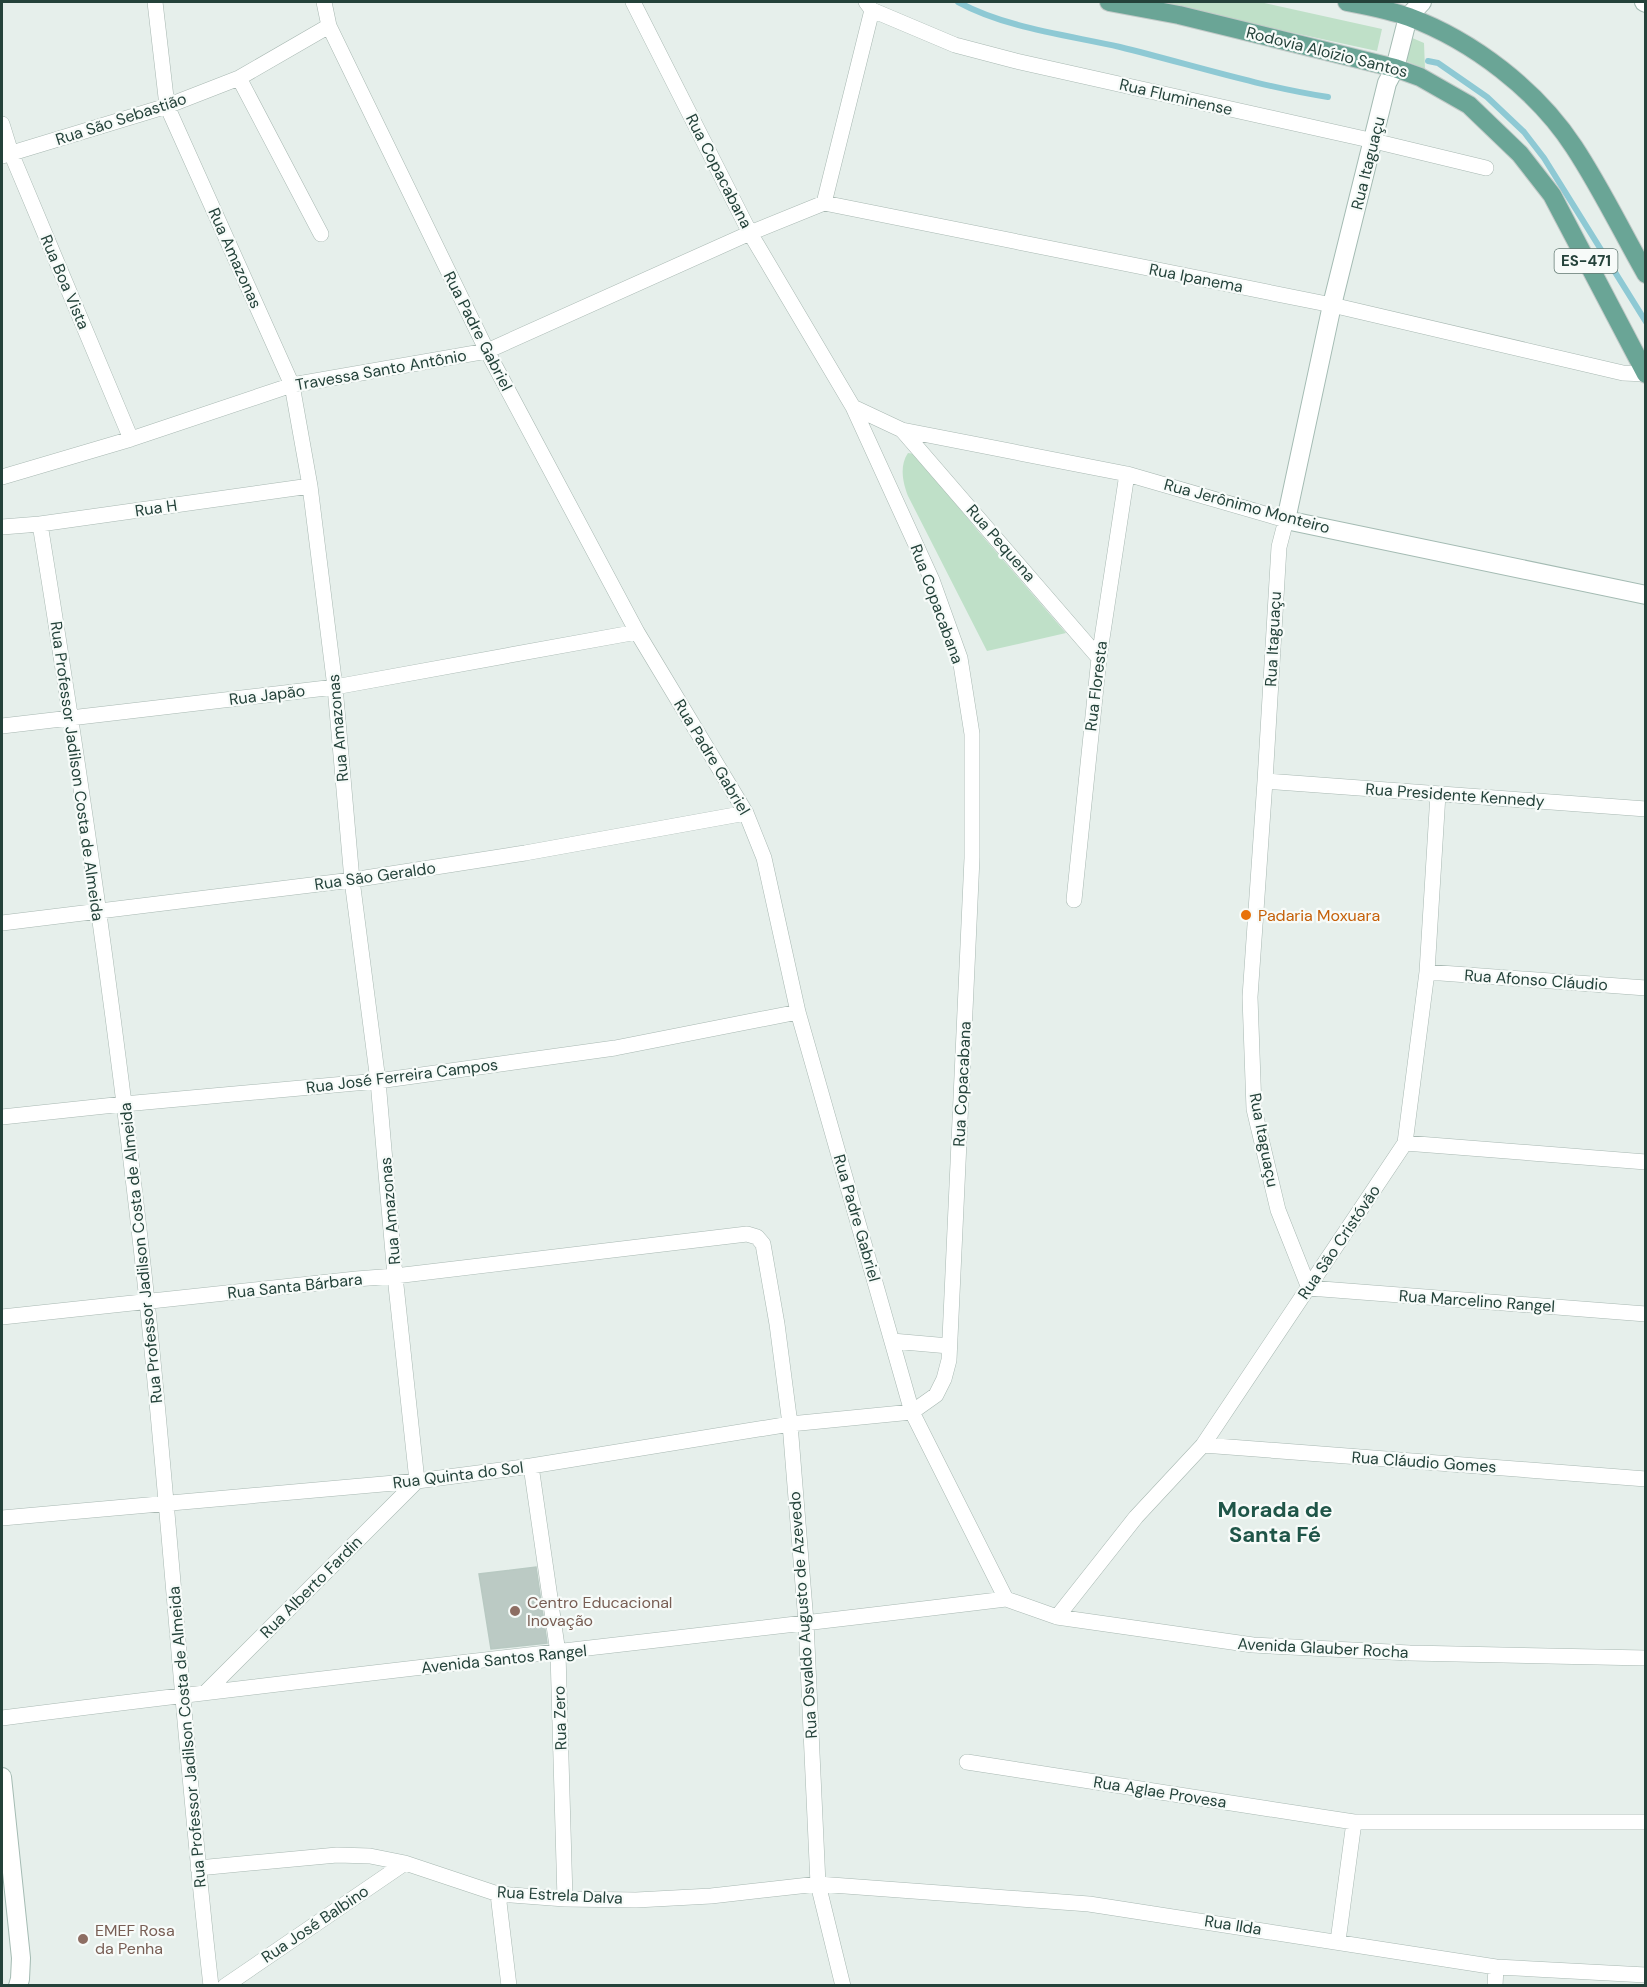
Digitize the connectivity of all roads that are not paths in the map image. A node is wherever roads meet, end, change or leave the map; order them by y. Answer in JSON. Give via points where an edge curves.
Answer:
{"nodes":[{"id":1,"x":155,"y":2,"type":"edge"},
{"id":2,"x":324,"y":2,"type":"edge"},
{"id":3,"x":633,"y":2,"type":"edge"},
{"id":4,"x":1109,"y":2,"type":"edge"},
{"id":5,"x":1347,"y":2,"type":"edge"},
{"id":6,"x":1422,"y":2,"type":"edge"},
{"id":7,"x":869,"y":6,"type":"edge"},
{"id":8,"x":1408,"y":17,"type":"junction"},
{"id":9,"x":329,"y":26,"type":"junction"},
{"id":10,"x":1395,"y":68,"type":"junction"},
{"id":11,"x":239,"y":78,"type":"junction"},
{"id":12,"x":167,"y":106,"type":"junction"},
{"id":13,"x":2,"y":124,"type":"edge"},
{"id":14,"x":1374,"y":141,"type":"junction"},
{"id":15,"x":6,"y":155,"type":"edge"},
{"id":16,"x":1486,"y":168,"type":"dead end"},
{"id":17,"x":824,"y":203,"type":"junction"},
{"id":18,"x":750,"y":233,"type":"junction"},
{"id":19,"x":321,"y":234,"type":"dead end"},
{"id":20,"x":1646,"y":274,"type":"edge"},
{"id":21,"x":1332,"y":305,"type":"junction"},
{"id":22,"x":487,"y":351,"type":"junction"},
{"id":23,"x":1646,"y":374,"type":"edge"},
{"id":24,"x":292,"y":385,"type":"junction"},
{"id":25,"x":853,"y":407,"type":"junction"},
{"id":26,"x":902,"y":430,"type":"junction"},
{"id":27,"x":131,"y":439,"type":"junction"},
{"id":28,"x":1127,"y":474,"type":"junction"},
{"id":29,"x":2,"y":477,"type":"edge"},
{"id":30,"x":310,"y":486,"type":"junction"},
{"id":31,"x":1286,"y":520,"type":"junction"},
{"id":32,"x":40,"y":524,"type":"junction"},
{"id":33,"x":2,"y":527,"type":"edge"},
{"id":34,"x":1646,"y":595,"type":"edge"},
{"id":35,"x":637,"y":632,"type":"junction"},
{"id":36,"x":1099,"y":658,"type":"junction"},
{"id":37,"x":335,"y":687,"type":"junction"},
{"id":38,"x":71,"y":718,"type":"junction"},
{"id":39,"x":2,"y":726,"type":"edge"},
{"id":40,"x":1265,"y":781,"type":"junction"},
{"id":41,"x":1438,"y":794,"type":"junction"},
{"id":42,"x":1646,"y":809,"type":"edge"},
{"id":43,"x":746,"y":813,"type":"junction"},
{"id":44,"x":352,"y":880,"type":"junction"},
{"id":45,"x":1074,"y":900,"type":"dead end"},
{"id":46,"x":98,"y":912,"type":"junction"},
{"id":47,"x":2,"y":923,"type":"edge"},
{"id":48,"x":1427,"y":972,"type":"junction"},
{"id":49,"x":1646,"y":988,"type":"edge"},
{"id":50,"x":798,"y":1012,"type":"junction"},
{"id":51,"x":378,"y":1081,"type":"junction"},
{"id":52,"x":124,"y":1104,"type":"junction"},
{"id":53,"x":2,"y":1118,"type":"edge"},
{"id":54,"x":1405,"y":1143,"type":"junction"},
{"id":55,"x":1646,"y":1162,"type":"edge"},
{"id":56,"x":763,"y":1244,"type":"joint"},
{"id":57,"x":395,"y":1276,"type":"junction"},
{"id":58,"x":1309,"y":1288,"type":"junction"},
{"id":59,"x":147,"y":1301,"type":"junction"},
{"id":60,"x":1646,"y":1314,"type":"edge"},
{"id":61,"x":2,"y":1317,"type":"edge"},
{"id":62,"x":892,"y":1341,"type":"junction"},
{"id":63,"x":949,"y":1346,"type":"junction"},
{"id":64,"x":912,"y":1412,"type":"junction"},
{"id":65,"x":790,"y":1424,"type":"junction"},
{"id":66,"x":1203,"y":1445,"type":"junction"},
{"id":67,"x":531,"y":1466,"type":"junction"},
{"id":68,"x":1646,"y":1479,"type":"edge"},
{"id":69,"x":417,"y":1481,"type":"junction"},
{"id":70,"x":167,"y":1504,"type":"junction"},
{"id":71,"x":2,"y":1518,"type":"edge"},
{"id":72,"x":1006,"y":1599,"type":"junction"},
{"id":73,"x":1057,"y":1617,"type":"junction"},
{"id":74,"x":806,"y":1622,"type":"junction"},
{"id":75,"x":558,"y":1653,"type":"junction"},
{"id":76,"x":1646,"y":1658,"type":"edge"},
{"id":77,"x":206,"y":1692,"type":"junction"},
{"id":78,"x":183,"y":1695,"type":"junction"},
{"id":79,"x":2,"y":1718,"type":"edge"},
{"id":80,"x":967,"y":1762,"type":"dead end"},
{"id":81,"x":2,"y":1777,"type":"edge"},
{"id":82,"x":1354,"y":1822,"type":"junction"},
{"id":83,"x":1646,"y":1822,"type":"edge"},
{"id":84,"x":405,"y":1863,"type":"junction"},
{"id":85,"x":198,"y":1868,"type":"junction"},
{"id":86,"x":818,"y":1884,"type":"junction"},
{"id":87,"x":498,"y":1894,"type":"junction"},
{"id":88,"x":565,"y":1899,"type":"junction"},
{"id":89,"x":1338,"y":1941,"type":"junction"},
{"id":90,"x":1496,"y":1967,"type":"junction"},
{"id":91,"x":1646,"y":1975,"type":"edge"},
{"id":92,"x":18,"y":1986,"type":"edge"},
{"id":93,"x":212,"y":1986,"type":"edge"},
{"id":94,"x":225,"y":1986,"type":"edge"},
{"id":95,"x":508,"y":1986,"type":"edge"},
{"id":96,"x":843,"y":1986,"type":"edge"},
{"id":97,"x":1495,"y":1986,"type":"edge"}],
"edges":[{"from":1,"to":12,"type":"street","name":"Rua Amazonas"},
{"from":2,"to":9,"type":"street"},
{"from":3,"to":18,"type":"street","name":"Rua Copacabana"},
{"from":4,"to":10,"type":"main road","name":"Rodovia Aloízio Santos","number":"ES-471"},
{"from":5,"to":8,"type":"main road","number":"ES-471"},
{"from":6,"to":8,"type":"street","name":"Rua Itaguaçu"},
{"from":7,"to":14,"type":"street","name":"Rua Fluminense","via":[[955,45]]},
{"from":7,"to":17,"type":"street","name":"Rua Fluminense"},
{"from":8,"to":10,"type":"street","name":"Rua Itaguaçu"},
{"from":8,"to":20,"type":"main road","number":"ES-471","via":[[1473,50],[1528,92],[1575,147]]},
{"from":9,"to":11,"type":"street","name":"Rua São Sebastião"},
{"from":9,"to":22,"type":"street","name":"Rua Padre Gabriel"},
{"from":10,"to":14,"type":"street","name":"Rua Itaguaçu","via":[[1387,83]]},
{"from":10,"to":23,"type":"main road","name":"Rodovia Aloízio Santos","number":"ES-471","via":[[1420,77],[1469,105],[1520,154],[1552,195]]},
{"from":11,"to":12,"type":"street","name":"Rua São Sebastião"},
{"from":11,"to":19,"type":"street"},
{"from":12,"to":15,"type":"street","name":"Rua São Sebastião"},
{"from":12,"to":24,"type":"street","name":"Rua Amazonas"},
{"from":13,"to":15,"type":"street","name":"Rua Boa Vista"},
{"from":14,"to":16,"type":"street","name":"Rua Fluminense"},
{"from":14,"to":21,"type":"street","name":"Rua Itaguaçu"},
{"from":15,"to":27,"type":"street","name":"Rua Boa Vista"},
{"from":17,"to":18,"type":"street"},
{"from":17,"to":21,"type":"street","name":"Rua Ipanema"},
{"from":18,"to":22,"type":"street","name":"Travessa Santo Antônio"},
{"from":18,"to":25,"type":"street","name":"Rua Copacabana"},
{"from":21,"to":23,"type":"street","name":"Rua Ipanema","via":[[1623,373]]},
{"from":21,"to":31,"type":"street","name":"Rua Itaguaçu"},
{"from":22,"to":24,"type":"street","name":"Travessa Santo Antônio"},
{"from":22,"to":35,"type":"street","name":"Rua Padre Gabriel"},
{"from":24,"to":27,"type":"street","name":"Travessa Santo Antônio"},
{"from":24,"to":30,"type":"street","name":"Rua Amazonas"},
{"from":25,"to":26,"type":"street","name":"Rua Jerônimo Monteiro"},
{"from":25,"to":63,"type":"street","name":"Rua Copacabana","via":[[932,580],[960,657],[972,734],[972,858]]},
{"from":26,"to":28,"type":"street","name":"Rua Jerônimo Monteiro"},
{"from":26,"to":36,"type":"street","name":"Rua Pequena"},
{"from":27,"to":29,"type":"street","name":"Travessa Santo Antônio"},
{"from":28,"to":31,"type":"street","name":"Rua Jerônimo Monteiro"},
{"from":28,"to":36,"type":"street","name":"Rua Floresta"},
{"from":30,"to":32,"type":"street","name":"Rua H"},
{"from":30,"to":37,"type":"street","name":"Rua Amazonas"},
{"from":31,"to":34,"type":"street","name":"Rua Jerônimo Monteiro"},
{"from":31,"to":40,"type":"street","name":"Rua Itaguaçu","via":[[1279,547]]},
{"from":32,"to":33,"type":"street","name":"Rua H"},
{"from":32,"to":38,"type":"street","name":"Rua Professor Jadilson Costa de Almeida"},
{"from":35,"to":37,"type":"street","name":"Rua Japão"},
{"from":35,"to":43,"type":"street","name":"Rua Padre Gabriel"},
{"from":36,"to":45,"type":"street","name":"Rua Floresta"},
{"from":37,"to":38,"type":"street","name":"Rua Japão"},
{"from":37,"to":44,"type":"street","name":"Rua Amazonas"},
{"from":38,"to":39,"type":"street","name":"Rua Japão"},
{"from":38,"to":46,"type":"street","name":"Rua Professor Jadilson Costa de Almeida"},
{"from":40,"to":41,"type":"street","name":"Rua Presidente Kennedy"},
{"from":40,"to":58,"type":"street","name":"Rua Itaguaçu","via":[[1250,997],[1254,1109],[1278,1210]]},
{"from":41,"to":42,"type":"street","name":"Rua Presidente Kennedy"},
{"from":41,"to":48,"type":"street","name":"Rua São Cristóvão"},
{"from":43,"to":44,"type":"street","name":"Rua São Geraldo"},
{"from":43,"to":50,"type":"street","name":"Rua Padre Gabriel","via":[[764,858]]},
{"from":44,"to":46,"type":"street","name":"Rua São Geraldo"},
{"from":44,"to":51,"type":"street","name":"Rua Amazonas"},
{"from":46,"to":47,"type":"street","name":"Rua São Geraldo"},
{"from":46,"to":52,"type":"street","name":"Rua Professor Jadilson Costa de Almeida"},
{"from":48,"to":49,"type":"street","name":"Rua Afonso Cláudio"},
{"from":48,"to":54,"type":"street","name":"Rua São Cristóvão"},
{"from":50,"to":51,"type":"street","name":"Rua José Ferreira Campos","via":[[615,1048]]},
{"from":50,"to":62,"type":"street","name":"Rua Padre Gabriel"},
{"from":51,"to":52,"type":"street","name":"Rua José Ferreira Campos"},
{"from":51,"to":57,"type":"street","name":"Rua Amazonas"},
{"from":52,"to":53,"type":"street","name":"Rua José Ferreira Campos"},
{"from":52,"to":59,"type":"street","name":"Rua Professor Jadilson Costa de Almeida"},
{"from":54,"to":55,"type":"street"},
{"from":54,"to":58,"type":"street","name":"Rua São Cristóvão"},
{"from":56,"to":57,"type":"street","name":"Rua Santa Bárbara","via":[[747,1234]]},
{"from":56,"to":65,"type":"street","name":"Rua Osvaldo Augusto de Azevedo"},
{"from":57,"to":59,"type":"street","name":"Rua Santa Bárbara"},
{"from":57,"to":69,"type":"street","name":"Rua Amazonas"},
{"from":58,"to":60,"type":"street","name":"Rua Marcelino Rangel"},
{"from":58,"to":66,"type":"street","name":"Rua São Cristóvão"},
{"from":59,"to":61,"type":"street","name":"Rua Santa Bárbara"},
{"from":59,"to":70,"type":"street","name":"Rua Professor Jadilson Costa de Almeida"},
{"from":62,"to":63,"type":"street"},
{"from":62,"to":64,"type":"street","name":"Rua Padre Gabriel"},
{"from":63,"to":64,"type":"street","name":"Rua Copacabana","via":[[944,1379],[936,1395]]},
{"from":64,"to":65,"type":"street","name":"Rua Quinta do Sol"},
{"from":64,"to":72,"type":"street","name":"Rua Padre Gabriel"},
{"from":65,"to":67,"type":"street","name":"Rua Quinta do Sol"},
{"from":65,"to":74,"type":"street","name":"Rua Osvaldo Augusto de Azevedo"},
{"from":66,"to":68,"type":"street","name":"Rua Cláudio Gomes"},
{"from":66,"to":73,"type":"street","name":"Rua São Cristóvão","via":[[1136,1517]]},
{"from":67,"to":69,"type":"street","name":"Rua Quinta do Sol"},
{"from":67,"to":75,"type":"street","name":"Rua Zero"},
{"from":69,"to":70,"type":"street","name":"Rua Quinta do Sol"},
{"from":69,"to":77,"type":"street","name":"Rua Alberto Fardin"},
{"from":70,"to":71,"type":"street","name":"Rua Quinta do Sol"},
{"from":70,"to":78,"type":"street","name":"Rua Professor Jadilson Costa de Almeida"},
{"from":72,"to":73,"type":"street","name":"Avenida Glauber Rocha"},
{"from":72,"to":74,"type":"street","name":"Avenida Santos Rangel"},
{"from":73,"to":76,"type":"street","name":"Avenida Glauber Rocha","via":[[1253,1646]]},
{"from":74,"to":75,"type":"street","name":"Avenida Santos Rangel"},
{"from":74,"to":86,"type":"street","name":"Rua Osvaldo Augusto de Azevedo"},
{"from":75,"to":77,"type":"street","name":"Avenida Santos Rangel"},
{"from":75,"to":88,"type":"street","name":"Rua Zero"},
{"from":77,"to":78,"type":"street","name":"Avenida Santos Rangel"},
{"from":78,"to":79,"type":"street","name":"Avenida Santos Rangel"},
{"from":78,"to":85,"type":"street","name":"Rua Professor Jadilson Costa de Almeida"},
{"from":80,"to":82,"type":"street","name":"Rua Aglae Provesa"},
{"from":81,"to":92,"type":"street","via":[[21,1958]]},
{"from":82,"to":83,"type":"street","name":"Rua Aglae Provesa"},
{"from":82,"to":89,"type":"street"},
{"from":84,"to":85,"type":"street","name":"Rua Estrela Dalva","via":[[337,1855]]},
{"from":84,"to":87,"type":"street","name":"Rua Estrela Dalva"},
{"from":84,"to":94,"type":"street","name":"Rua José Balbino"},
{"from":85,"to":93,"type":"street","name":"Rua Professor Jadilson Costa de Almeida"},
{"from":86,"to":88,"type":"street","name":"Rua Estrela Dalva","via":[[711,1896]]},
{"from":86,"to":89,"type":"street","name":"Rua Ilda","via":[[1089,1904]]},
{"from":86,"to":96,"type":"street","name":"Rua Osvaldo Augusto de Azevedo"},
{"from":87,"to":88,"type":"street","name":"Rua Estrela Dalva"},
{"from":87,"to":95,"type":"street"},
{"from":89,"to":90,"type":"street","name":"Rua Ilda"},
{"from":90,"to":91,"type":"street","name":"Rua Ilda"},
{"from":90,"to":97,"type":"street"}]}
